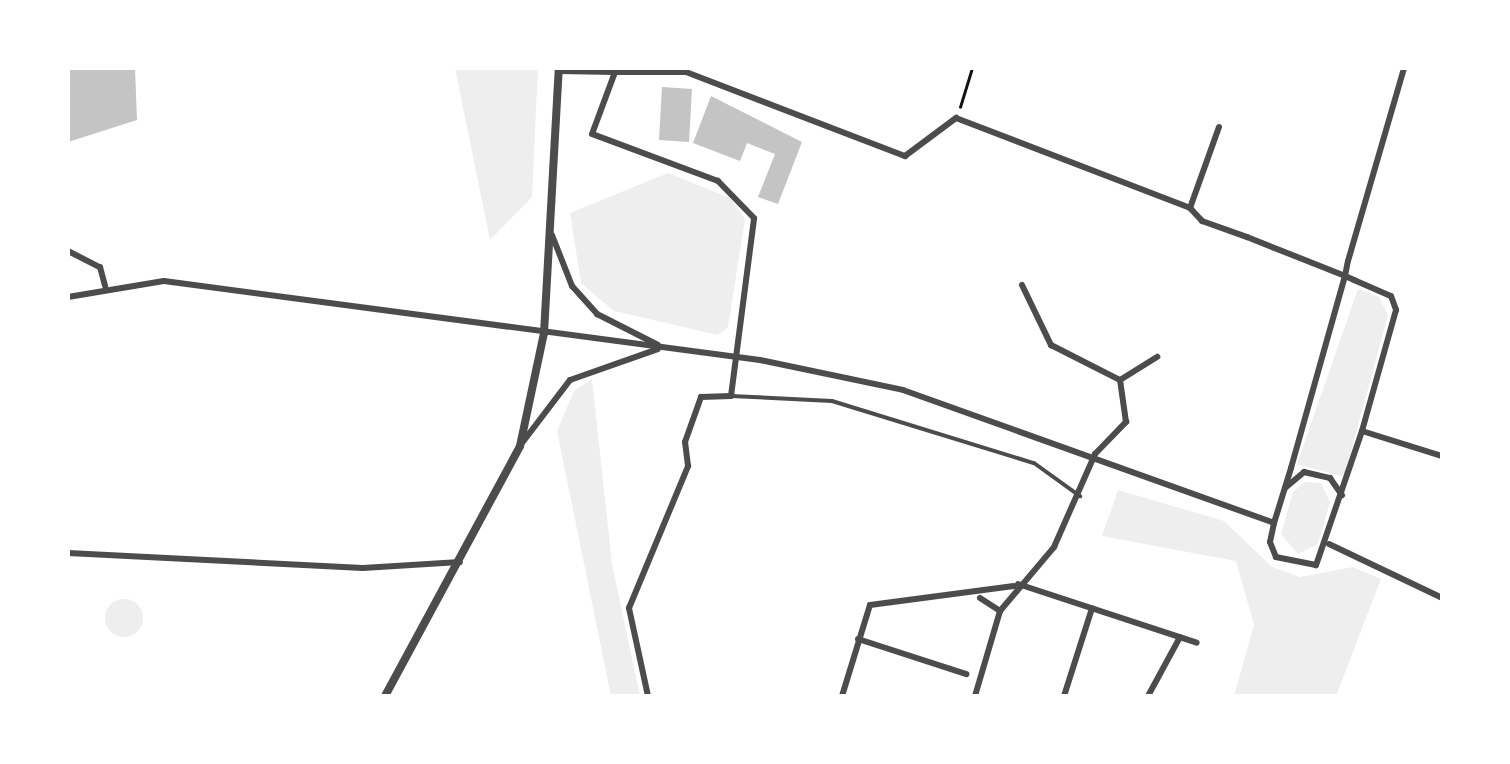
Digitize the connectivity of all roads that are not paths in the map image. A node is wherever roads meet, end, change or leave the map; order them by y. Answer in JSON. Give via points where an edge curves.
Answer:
{"nodes":[{"id":1,"x":1404,"y":68,"type":"edge"},
{"id":2,"x":559,"y":69,"type":"edge"},
{"id":3,"x":686,"y":70,"type":"edge"},
{"id":4,"x":615,"y":72,"type":"junction"},
{"id":5,"x":1219,"y":126,"type":"dead end"},
{"id":6,"x":1190,"y":208,"type":"junction"},
{"id":7,"x":552,"y":235,"type":"junction"},
{"id":8,"x":68,"y":251,"type":"edge"},
{"id":9,"x":1345,"y":276,"type":"junction"},
{"id":10,"x":105,"y":286,"type":"junction"},
{"id":11,"x":1022,"y":286,"type":"dead end"},
{"id":12,"x":68,"y":297,"type":"edge"},
{"id":13,"x":544,"y":333,"type":"junction"},
{"id":14,"x":664,"y":348,"type":"junction"},
{"id":15,"x":735,"y":357,"type":"junction"},
{"id":16,"x":1157,"y":357,"type":"dead end"},
{"id":17,"x":1120,"y":380,"type":"junction"},
{"id":18,"x":731,"y":396,"type":"junction"},
{"id":19,"x":1362,"y":432,"type":"junction"},
{"id":20,"x":520,"y":446,"type":"junction"},
{"id":21,"x":1096,"y":454,"type":"junction"},
{"id":22,"x":1442,"y":456,"type":"edge"},
{"id":23,"x":1285,"y":488,"type":"junction"},
{"id":24,"x":1080,"y":496,"type":"junction"},
{"id":25,"x":1342,"y":496,"type":"junction"},
{"id":26,"x":1274,"y":523,"type":"junction"},
{"id":27,"x":1330,"y":544,"type":"junction"},
{"id":28,"x":68,"y":553,"type":"edge"},
{"id":29,"x":462,"y":562,"type":"junction"},
{"id":30,"x":1016,"y":585,"type":"junction"},
{"id":31,"x":979,"y":598,"type":"junction"},
{"id":32,"x":1442,"y":598,"type":"edge"},
{"id":33,"x":1092,"y":608,"type":"junction"},
{"id":34,"x":1000,"y":610,"type":"junction"},
{"id":35,"x":1180,"y":637,"type":"junction"},
{"id":36,"x":858,"y":639,"type":"junction"},
{"id":37,"x":1197,"y":642,"type":"dead end"},
{"id":38,"x":966,"y":674,"type":"dead end"},
{"id":39,"x":385,"y":696,"type":"edge"},
{"id":40,"x":648,"y":696,"type":"edge"},
{"id":41,"x":842,"y":696,"type":"edge"},
{"id":42,"x":975,"y":696,"type":"edge"},
{"id":43,"x":1064,"y":696,"type":"edge"},
{"id":44,"x":1148,"y":696,"type":"edge"}],
"edges":[{"from":1,"to":9,"type":"street"},
{"from":2,"to":4,"type":"street"},
{"from":2,"to":7,"type":"street"},
{"from":3,"to":4,"type":"street"},
{"from":3,"to":6,"type":"street","via":[[905,156],[942,138],[956,118]]},
{"from":4,"to":15,"type":"street","via":[[592,134],[670,164],[747,204],[754,218]]},
{"from":5,"to":6,"type":"street"},
{"from":6,"to":9,"type":"street"},
{"from":7,"to":13,"type":"street"},
{"from":7,"to":14,"type":"street","via":[[572,286],[597,314]]},
{"from":8,"to":10,"type":"street","via":[[100,268]]},
{"from":9,"to":19,"type":"street","via":[[1391,296],[1396,310]]},
{"from":9,"to":23,"type":"street"},
{"from":10,"to":12,"type":"street"},
{"from":10,"to":13,"type":"street","via":[[164,281]]},
{"from":11,"to":17,"type":"street","via":[[1051,345]]},
{"from":13,"to":14,"type":"street"},
{"from":13,"to":20,"type":"street"},
{"from":14,"to":15,"type":"street"},
{"from":14,"to":20,"type":"street","via":[[570,380]]},
{"from":15,"to":18,"type":"street"},
{"from":15,"to":21,"type":"street","via":[[904,390]]},
{"from":16,"to":17,"type":"street"},
{"from":17,"to":21,"type":"street","via":[[1126,422]]},
{"from":18,"to":24,"type":"lane","via":[[832,401],[1034,463]]},
{"from":18,"to":40,"type":"street","via":[[701,397],[684,442],[688,466],[629,608]]},
{"from":19,"to":22,"type":"street"},
{"from":19,"to":25,"type":"street"},
{"from":20,"to":29,"type":"street"},
{"from":21,"to":24,"type":"street"},
{"from":21,"to":26,"type":"street"},
{"from":23,"to":25,"type":"street","via":[[1304,472],[1330,478]]},
{"from":23,"to":26,"type":"street"},
{"from":24,"to":30,"type":"street","via":[[1054,547]]},
{"from":25,"to":27,"type":"street"},
{"from":26,"to":27,"type":"street","via":[[1276,557],[1294,565],[1316,565]]},
{"from":27,"to":32,"type":"street"},
{"from":28,"to":29,"type":"street","via":[[362,568]]},
{"from":29,"to":39,"type":"street"},
{"from":30,"to":31,"type":"street"},
{"from":30,"to":33,"type":"street"},
{"from":30,"to":34,"type":"street"},
{"from":31,"to":34,"type":"street"},
{"from":31,"to":36,"type":"street","via":[[870,604]]},
{"from":33,"to":35,"type":"street"},
{"from":33,"to":43,"type":"street"},
{"from":34,"to":42,"type":"street"},
{"from":35,"to":37,"type":"street"},
{"from":35,"to":44,"type":"street"},
{"from":36,"to":38,"type":"street"},
{"from":36,"to":41,"type":"street"}]}
